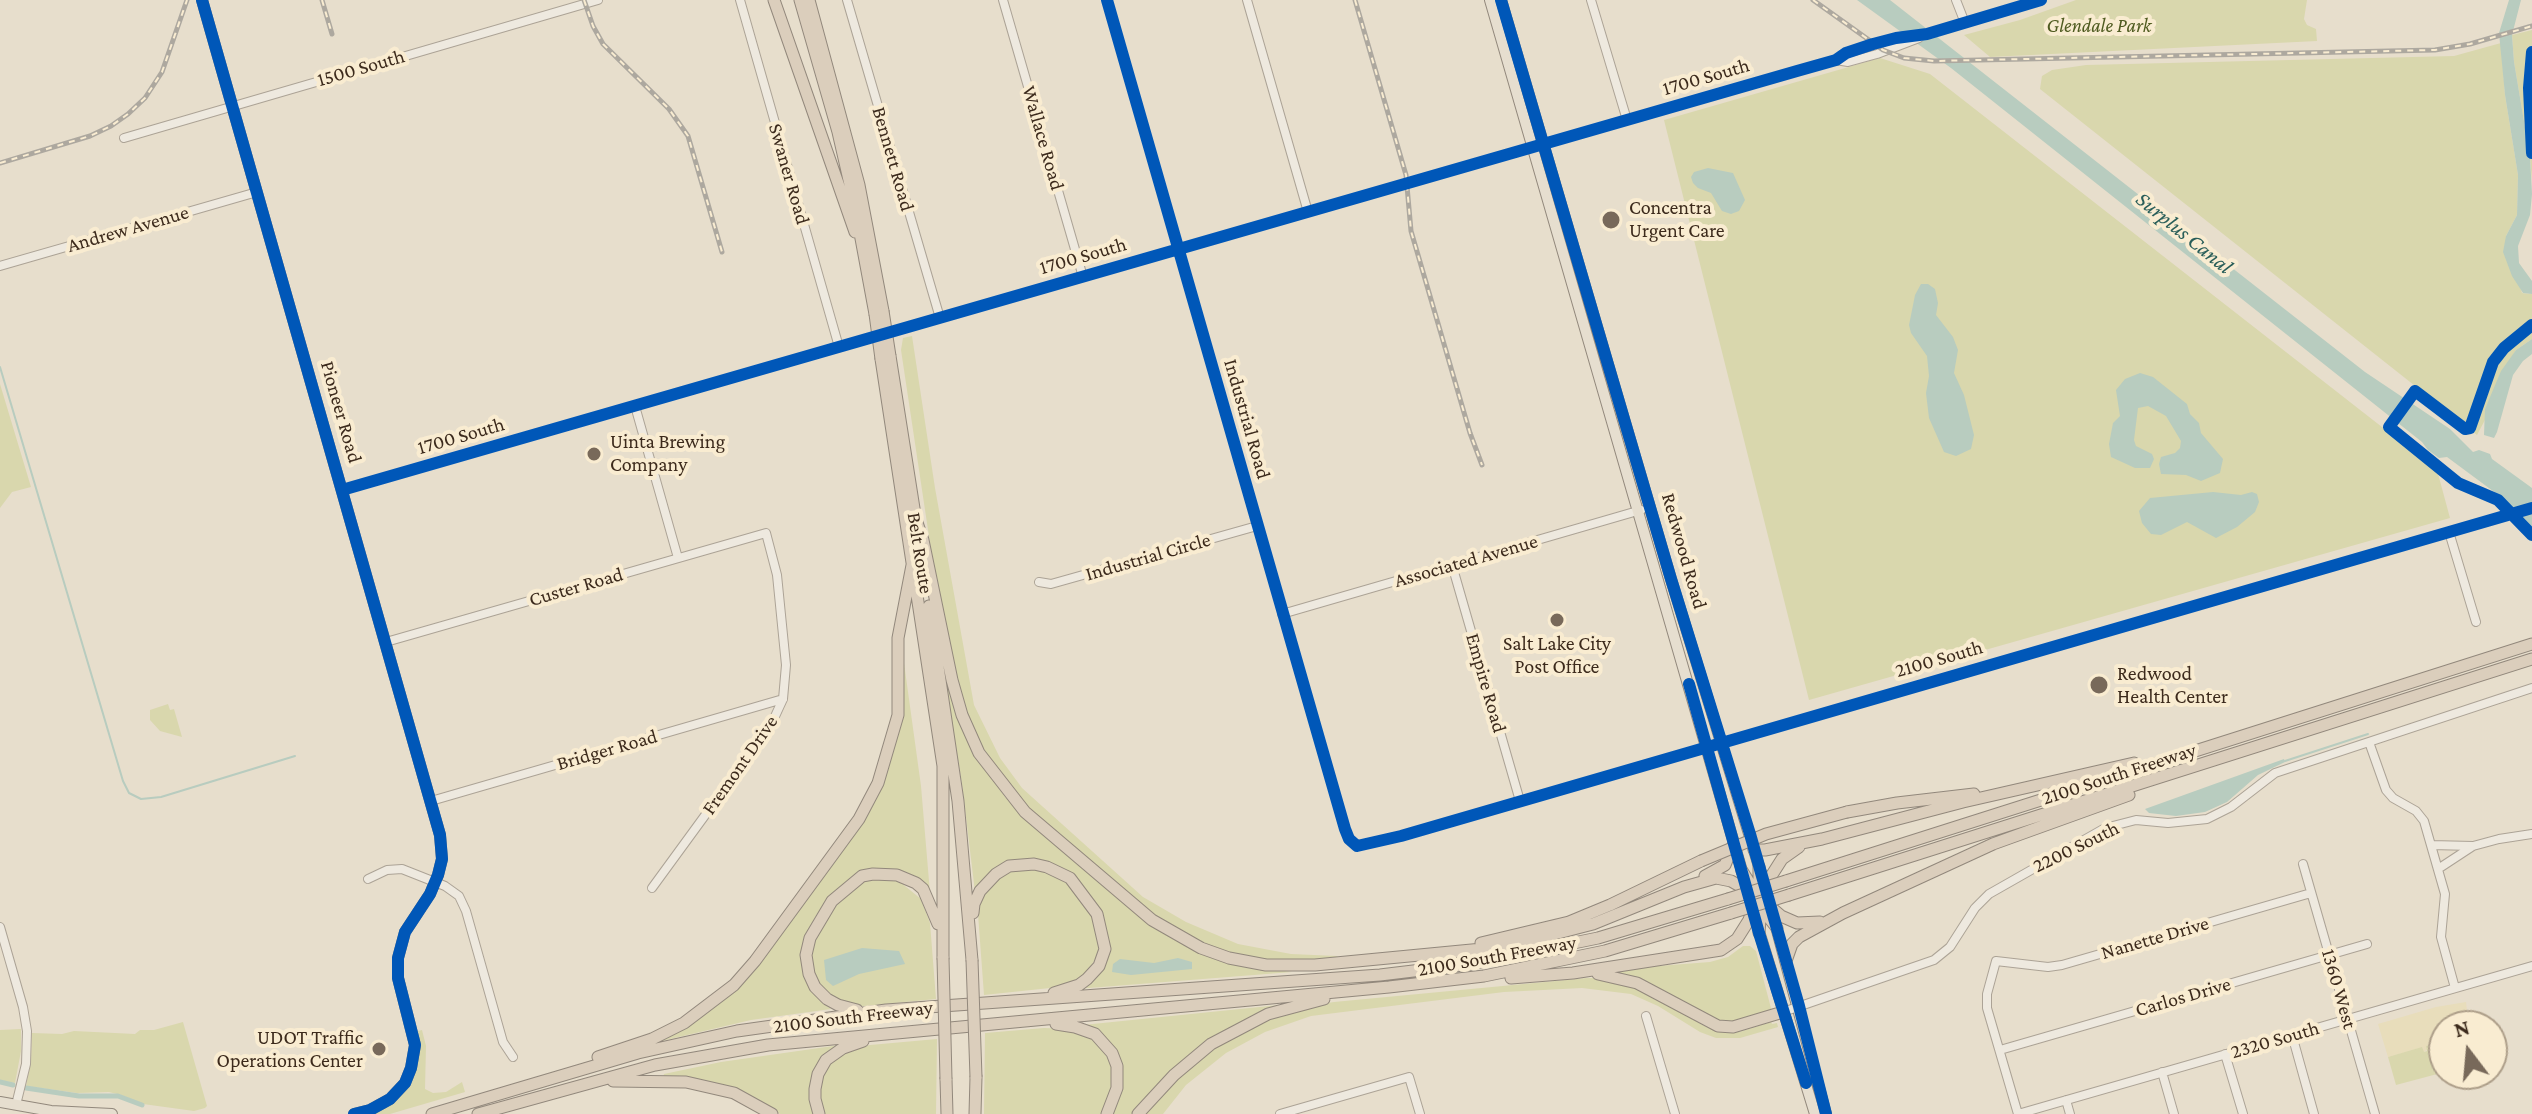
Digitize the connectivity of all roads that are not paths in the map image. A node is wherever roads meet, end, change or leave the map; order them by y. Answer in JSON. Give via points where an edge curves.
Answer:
{"nodes":[{"id":1,"x":202,"y":0,"type":"edge"},
{"id":2,"x":598,"y":0,"type":"edge"},
{"id":3,"x":740,"y":0,"type":"edge"},
{"id":4,"x":774,"y":0,"type":"edge"},
{"id":5,"x":800,"y":0,"type":"edge"},
{"id":6,"x":812,"y":0,"type":"edge"},
{"id":7,"x":847,"y":0,"type":"edge"},
{"id":8,"x":1003,"y":0,"type":"edge"},
{"id":9,"x":1107,"y":0,"type":"edge"},
{"id":10,"x":1247,"y":0,"type":"edge"},
{"id":11,"x":1490,"y":0,"type":"edge"},
{"id":12,"x":1501,"y":0,"type":"edge"},
{"id":13,"x":1591,"y":0,"type":"edge"},
{"id":14,"x":1956,"y":0,"type":"edge"},
{"id":15,"x":2041,"y":0,"type":"edge"},
{"id":16,"x":1965,"y":23,"type":"junction"},
{"id":17,"x":1927,"y":34,"type":"junction"},
{"id":18,"x":1836,"y":60,"type":"junction"},
{"id":19,"x":232,"y":105,"type":"junction"},
{"id":20,"x":1627,"y":120,"type":"junction"},
{"id":21,"x":124,"y":138,"type":"dead end"},
{"id":22,"x":1538,"y":146,"type":"junction"},
{"id":23,"x":257,"y":192,"type":"junction"},
{"id":24,"x":1308,"y":212,"type":"junction"},
{"id":25,"x":1178,"y":249,"type":"junction"},
{"id":26,"x":0,"y":266,"type":"edge"},
{"id":27,"x":867,"y":266,"type":"junction"},
{"id":28,"x":1083,"y":277,"type":"junction"},
{"id":29,"x":879,"y":312,"type":"junction"},
{"id":30,"x":940,"y":318,"type":"junction"},
{"id":31,"x":839,"y":347,"type":"junction"},
{"id":32,"x":886,"y":357,"type":"junction"},
{"id":33,"x":635,"y":406,"type":"junction"},
{"id":34,"x":342,"y":490,"type":"junction"},
{"id":35,"x":2532,"y":508,"type":"edge"},
{"id":36,"x":1644,"y":509,"type":"junction"},
{"id":37,"x":915,"y":517,"type":"junction"},
{"id":38,"x":1257,"y":526,"type":"junction"},
{"id":39,"x":2449,"y":532,"type":"junction"},
{"id":40,"x":766,"y":533,"type":"joint"},
{"id":41,"x":678,"y":558,"type":"junction"},
{"id":42,"x":913,"y":560,"type":"junction"},
{"id":43,"x":1452,"y":565,"type":"junction"},
{"id":44,"x":1039,"y":582,"type":"dead end"},
{"id":45,"x":1282,"y":614,"type":"junction"},
{"id":46,"x":2476,"y":622,"type":"dead end"},
{"id":47,"x":386,"y":642,"type":"junction"},
{"id":48,"x":2532,"y":644,"type":"edge"},
{"id":49,"x":2532,"y":659,"type":"edge"},
{"id":50,"x":2532,"y":688,"type":"edge"},
{"id":51,"x":783,"y":699,"type":"junction"},
{"id":52,"x":1721,"y":742,"type":"junction"},
{"id":53,"x":2369,"y":742,"type":"junction"},
{"id":54,"x":2261,"y":745,"type":"junction"},
{"id":55,"x":1707,"y":746,"type":"junction"},
{"id":56,"x":2182,"y":754,"type":"junction"},
{"id":57,"x":2030,"y":787,"type":"junction"},
{"id":58,"x":431,"y":801,"type":"junction"},
{"id":59,"x":1520,"y":801,"type":"junction"},
{"id":60,"x":2532,"y":834,"type":"edge"},
{"id":61,"x":1822,"y":839,"type":"junction"},
{"id":62,"x":1734,"y":841,"type":"junction"},
{"id":63,"x":2431,"y":845,"type":"junction"},
{"id":64,"x":1357,"y":846,"type":"joint"},
{"id":65,"x":2473,"y":846,"type":"junction"},
{"id":66,"x":1754,"y":850,"type":"junction"},
{"id":67,"x":2303,"y":864,"type":"dead end"},
{"id":68,"x":1759,"y":867,"type":"joint"},
{"id":69,"x":2438,"y":869,"type":"junction"},
{"id":70,"x":1742,"y":871,"type":"joint"},
{"id":71,"x":368,"y":879,"type":"dead end"},
{"id":72,"x":435,"y":883,"type":"junction"},
{"id":73,"x":1684,"y":887,"type":"junction"},
{"id":74,"x":652,"y":888,"type":"dead end"},
{"id":75,"x":2311,"y":893,"type":"junction"},
{"id":76,"x":1759,"y":900,"type":"junction"},
{"id":77,"x":1843,"y":913,"type":"junction"},
{"id":78,"x":0,"y":927,"type":"edge"},
{"id":79,"x":1777,"y":928,"type":"joint"},
{"id":80,"x":1759,"y":933,"type":"joint"},
{"id":81,"x":941,"y":934,"type":"junction"},
{"id":82,"x":2367,"y":944,"type":"dead end"},
{"id":83,"x":1503,"y":947,"type":"junction"},
{"id":84,"x":972,"y":954,"type":"junction"},
{"id":85,"x":2329,"y":955,"type":"junction"},
{"id":86,"x":1390,"y":959,"type":"junction"},
{"id":87,"x":1786,"y":961,"type":"junction"},
{"id":88,"x":2532,"y":966,"type":"edge"},
{"id":89,"x":1573,"y":973,"type":"junction"},
{"id":90,"x":1350,"y":977,"type":"junction"},
{"id":91,"x":1439,"y":982,"type":"junction"},
{"id":92,"x":1389,"y":987,"type":"junction"},
{"id":93,"x":2455,"y":988,"type":"junction"},
{"id":94,"x":969,"y":1004,"type":"junction"},
{"id":95,"x":1799,"y":1006,"type":"junction"},
{"id":96,"x":886,"y":1010,"type":"junction"},
{"id":97,"x":1783,"y":1012,"type":"junction"},
{"id":98,"x":1646,"y":1016,"type":"dead end"},
{"id":99,"x":2348,"y":1019,"type":"junction"},
{"id":100,"x":1036,"y":1021,"type":"junction"},
{"id":101,"x":872,"y":1035,"type":"junction"},
{"id":102,"x":2292,"y":1035,"type":"junction"},
{"id":103,"x":2000,"y":1050,"type":"junction"},
{"id":104,"x":2225,"y":1054,"type":"junction"},
{"id":105,"x":513,"y":1057,"type":"dead end"},
{"id":106,"x":2162,"y":1072,"type":"junction"},
{"id":107,"x":596,"y":1081,"type":"junction"},
{"id":108,"x":526,"y":1085,"type":"junction"},
{"id":109,"x":2066,"y":1100,"type":"junction"},
{"id":110,"x":0,"y":1102,"type":"edge"},
{"id":111,"x":16,"y":1105,"type":"junction"},
{"id":112,"x":112,"y":1114,"type":"edge"},
{"id":113,"x":354,"y":1114,"type":"edge"},
{"id":114,"x":432,"y":1114,"type":"edge"},
{"id":115,"x":478,"y":1114,"type":"edge"},
{"id":116,"x":772,"y":1114,"type":"edge"},
{"id":117,"x":819,"y":1114,"type":"edge"},
{"id":118,"x":945,"y":1114,"type":"edge"},
{"id":119,"x":977,"y":1114,"type":"edge"},
{"id":120,"x":1107,"y":1114,"type":"edge"},
{"id":121,"x":1138,"y":1114,"type":"edge"},
{"id":122,"x":1280,"y":1114,"type":"edge"},
{"id":123,"x":1420,"y":1114,"type":"edge"},
{"id":124,"x":1675,"y":1114,"type":"edge"},
{"id":125,"x":1815,"y":1114,"type":"edge"},
{"id":126,"x":1826,"y":1114,"type":"edge"},
{"id":127,"x":2018,"y":1114,"type":"edge"},
{"id":128,"x":2070,"y":1114,"type":"edge"},
{"id":129,"x":2174,"y":1114,"type":"edge"},
{"id":130,"x":2243,"y":1114,"type":"edge"},
{"id":131,"x":2314,"y":1114,"type":"edge"},
{"id":132,"x":2375,"y":1114,"type":"edge"}],
"edges":[{"from":1,"to":19,"type":"main road","name":"Pioneer Road"},
{"from":2,"to":19,"type":"street","name":"1500 South"},
{"from":3,"to":31,"type":"street","name":"Swaner Road"},
{"from":4,"to":27,"type":"highway"},
{"from":5,"to":27,"type":"highway","name":"Belt Route","via":[[838,132]]},
{"from":6,"to":29,"type":"highway","name":"Belt Route","via":[[859,185]]},
{"from":7,"to":30,"type":"street","name":"Bennett Road"},
{"from":8,"to":28,"type":"street","name":"Wallace Road"},
{"from":9,"to":25,"type":"street","name":"Industrial Road"},
{"from":10,"to":24,"type":"street"},
{"from":11,"to":22,"type":"main road","name":"Redwood Road"},
{"from":12,"to":22,"type":"main road","name":"Redwood Road"},
{"from":13,"to":20,"type":"street"},
{"from":14,"to":16,"type":"street"},
{"from":15,"to":16,"type":"street","name":"1700 South"},
{"from":16,"to":17,"type":"street","name":"1700 South"},
{"from":17,"to":18,"type":"street","name":"1700 South","via":[[1896,38]]},
{"from":17,"to":18,"type":"street","name":"1700 South","via":[[1848,62]]},
{"from":18,"to":20,"type":"street","name":"1700 South"},
{"from":19,"to":21,"type":"street","name":"1500 South"},
{"from":19,"to":23,"type":"main road","name":"Pioneer Road"},
{"from":20,"to":22,"type":"street","name":"1700 South"},
{"from":22,"to":24,"type":"street","name":"1700 South"},
{"from":22,"to":36,"type":"main road","name":"Redwood Road"},
{"from":23,"to":26,"type":"street","name":"Andrew Avenue"},
{"from":23,"to":34,"type":"main road","name":"Pioneer Road"},
{"from":24,"to":25,"type":"street","name":"1700 South"},
{"from":25,"to":28,"type":"street","name":"1700 South"},
{"from":25,"to":38,"type":"street","name":"Industrial Road"},
{"from":27,"to":29,"type":"highway","name":"Belt Route"},
{"from":28,"to":30,"type":"street","name":"1700 South"},
{"from":29,"to":32,"type":"highway","name":"Belt Route","bridge":true},
{"from":30,"to":31,"type":"street","name":"1700 South"},
{"from":31,"to":33,"type":"street","name":"1700 South"},
{"from":32,"to":37,"type":"highway","name":"Belt Route"},
{"from":32,"to":42,"type":"highway","name":"Belt Route"},
{"from":33,"to":34,"type":"street","name":"1700 South"},
{"from":33,"to":41,"type":"street"},
{"from":34,"to":47,"type":"main road","name":"Pioneer Road"},
{"from":35,"to":39,"type":"street","name":"2100 South"},
{"from":36,"to":43,"type":"street","name":"Associated Avenue"},
{"from":36,"to":52,"type":"main road","name":"Redwood Road"},
{"from":36,"to":55,"type":"main road","name":"Redwood Road"},
{"from":37,"to":84,"type":"highway","name":"Belt Route","via":[[958,801]]},
{"from":37,"to":86,"type":"highway","via":[[962,715],[979,753],[1025,812],[1152,920],[1201,948],[1286,966]]},
{"from":38,"to":44,"type":"street","name":"Industrial Circle","via":[[1051,584]]},
{"from":38,"to":45,"type":"street","name":"Industrial Road"},
{"from":39,"to":46,"type":"street"},
{"from":39,"to":52,"type":"street","name":"2100 South"},
{"from":40,"to":41,"type":"street","name":"Custer Road"},
{"from":40,"to":51,"type":"street","name":"Fremont Drive","via":[[783,625]]},
{"from":41,"to":47,"type":"street","name":"Custer Road"},
{"from":42,"to":81,"type":"highway","name":"Belt Route","via":[[943,766]]},
{"from":42,"to":108,"type":"highway","via":[[898,638],[898,715],[878,783],[859,819],[755,961],[734,985],[684,1023]]},
{"from":43,"to":45,"type":"street","name":"Associated Avenue"},
{"from":43,"to":59,"type":"street","name":"Empire Road"},
{"from":45,"to":64,"type":"street","name":"Industrial Road","via":[[1345,829]]},
{"from":47,"to":58,"type":"main road","name":"Pioneer Road"},
{"from":48,"to":56,"type":"highway","name":"2100 South Freeway"},
{"from":49,"to":54,"type":"highway","name":"2100 South Freeway"},
{"from":50,"to":53,"type":"street","name":"2200 South"},
{"from":51,"to":58,"type":"street","name":"Bridger Road"},
{"from":51,"to":74,"type":"street","name":"Fremont Drive","via":[[771,725]]},
{"from":52,"to":55,"type":"street","name":"2100 South"},
{"from":52,"to":66,"type":"main road","name":"Redwood Road"},
{"from":53,"to":63,"type":"street","via":[[2386,790],[2421,815]]},
{"from":53,"to":95,"type":"street","name":"2200 South","via":[[2275,773],[2207,819],[2136,820],[2105,828],[1989,894],[1934,960]]},
{"from":54,"to":77,"type":"highway","via":[[1993,844]]},
{"from":54,"to":91,"type":"highway","name":"2100 South Freeway","bridge":true,"via":[[1583,956]]},
{"from":55,"to":59,"type":"street","name":"2100 South"},
{"from":55,"to":62,"type":"main road","name":"Redwood Road"},
{"from":56,"to":57,"type":"highway"},
{"from":56,"to":90,"type":"highway","name":"2100 South Freeway","bridge":true,"via":[[1598,938],[1471,964]]},
{"from":57,"to":61,"type":"highway"},
{"from":57,"to":86,"type":"highway","bridge":true,"via":[[1897,803],[1794,826],[1729,848],[1593,913],[1545,929]]},
{"from":58,"to":72,"type":"main road","name":"Pioneer Road","via":[[442,846]]},
{"from":59,"to":64,"type":"street","name":"2100 South"},
{"from":60,"to":65,"type":"street"},
{"from":61,"to":66,"type":"highway"},
{"from":61,"to":76,"type":"highway","via":[[1785,856]]},
{"from":62,"to":70,"type":"main road","name":"Redwood Road"},
{"from":62,"to":73,"type":"highway","via":[[1725,865]]},
{"from":63,"to":65,"type":"street"},
{"from":63,"to":69,"type":"street"},
{"from":65,"to":69,"type":"street"},
{"from":66,"to":68,"type":"main road","name":"Redwood Road"},
{"from":67,"to":75,"type":"street","name":"1360 West"},
{"from":68,"to":76,"type":"highway"},
{"from":69,"to":93,"type":"street","via":[[2445,901],[2441,937]]},
{"from":70,"to":76,"type":"highway"},
{"from":71,"to":72,"type":"street","via":[[402,869]]},
{"from":72,"to":105,"type":"street","via":[[462,900],[503,1042]]},
{"from":72,"to":113,"type":"main road","via":[[408,925],[399,951],[398,978],[415,1045],[411,1068],[405,1083],[381,1105]]},
{"from":73,"to":76,"type":"highway","via":[[1716,878],[1731,881]]},
{"from":73,"to":83,"type":"highway","via":[[1593,924]]},
{"from":75,"to":85,"type":"street","name":"1360 West"},
{"from":75,"to":103,"type":"street","name":"Nanette Drive","via":[[2062,965],[1996,961],[1987,1008]]},
{"from":76,"to":77,"type":"highway","via":[[1803,924]]},
{"from":76,"to":79,"type":"highway"},
{"from":76,"to":80,"type":"highway"},
{"from":76,"to":89,"type":"highway","via":[[1737,939],[1717,952]]},
{"from":77,"to":87,"type":"highway","via":[[1799,937]]},
{"from":78,"to":111,"type":"street","via":[[27,1031]]},
{"from":79,"to":87,"type":"main road"},
{"from":80,"to":97,"type":"main road"},
{"from":81,"to":96,"type":"highway","via":[[923,889],[897,875],[862,876],[832,901],[806,955],[815,987],[851,1010]]},
{"from":81,"to":118,"type":"highway","name":"Belt Route","bridge":true},
{"from":82,"to":85,"type":"street","name":"Carlos Drive"},
{"from":83,"to":86,"type":"highway"},
{"from":83,"to":90,"type":"highway"},
{"from":84,"to":94,"type":"highway","via":[[974,904],[980,891],[1009,866],[1034,864],[1059,872],[1081,890],[1097,914],[1105,949],[1099,966],[1079,985],[1062,992]]},
{"from":84,"to":119,"type":"highway","name":"Belt Route","bridge":true},
{"from":85,"to":99,"type":"street","name":"1360 West"},
{"from":85,"to":103,"type":"street","name":"Carlos Drive"},
{"from":87,"to":95,"type":"main road"},
{"from":88,"to":93,"type":"street","name":"2320 South"},
{"from":89,"to":91,"type":"highway"},
{"from":89,"to":97,"type":"highway","via":[[1630,980],[1718,1026],[1733,1027]]},
{"from":90,"to":94,"type":"highway","name":"2100 South Freeway"},
{"from":91,"to":92,"type":"highway","name":"2100 South Freeway"},
{"from":92,"to":100,"type":"highway","name":"2100 South Freeway"},
{"from":92,"to":121,"type":"highway","via":[[1293,1007],[1234,1030],[1188,1063]]},
{"from":93,"to":99,"type":"street","name":"2320 South"},
{"from":94,"to":96,"type":"highway","name":"2100 South Freeway"},
{"from":95,"to":97,"type":"street","name":"2200 South"},
{"from":95,"to":126,"type":"main road"},
{"from":96,"to":108,"type":"highway","name":"2100 South Freeway","via":[[737,1031]]},
{"from":97,"to":125,"type":"main road"},
{"from":98,"to":124,"type":"street"},
{"from":99,"to":102,"type":"street","name":"2320 South"},
{"from":99,"to":132,"type":"street","name":"1360 West"},
{"from":100,"to":101,"type":"highway","name":"2100 South Freeway"},
{"from":100,"to":120,"type":"highway","via":[[1087,1030],[1112,1053],[1117,1088]]},
{"from":101,"to":107,"type":"highway","name":"2100 South Freeway","via":[[720,1052]]},
{"from":101,"to":117,"type":"highway","via":[[826,1060],[815,1089]]},
{"from":102,"to":104,"type":"street","name":"2320 South"},
{"from":102,"to":131,"type":"street"},
{"from":103,"to":127,"type":"street"},
{"from":104,"to":106,"type":"street","name":"2320 South"},
{"from":104,"to":130,"type":"street"},
{"from":106,"to":109,"type":"street","name":"2320 South"},
{"from":106,"to":129,"type":"street"},
{"from":107,"to":115,"type":"highway","name":"2100 South Freeway"},
{"from":107,"to":116,"type":"highway","via":[[686,1082],[734,1093]]},
{"from":108,"to":114,"type":"highway","name":"2100 South Freeway"},
{"from":109,"to":127,"type":"street","name":"2320 South"},
{"from":109,"to":128,"type":"street"},
{"from":110,"to":111,"type":"main road"},
{"from":111,"to":112,"type":"main road"},
{"from":122,"to":123,"type":"street","via":[[1409,1077]]}]}
